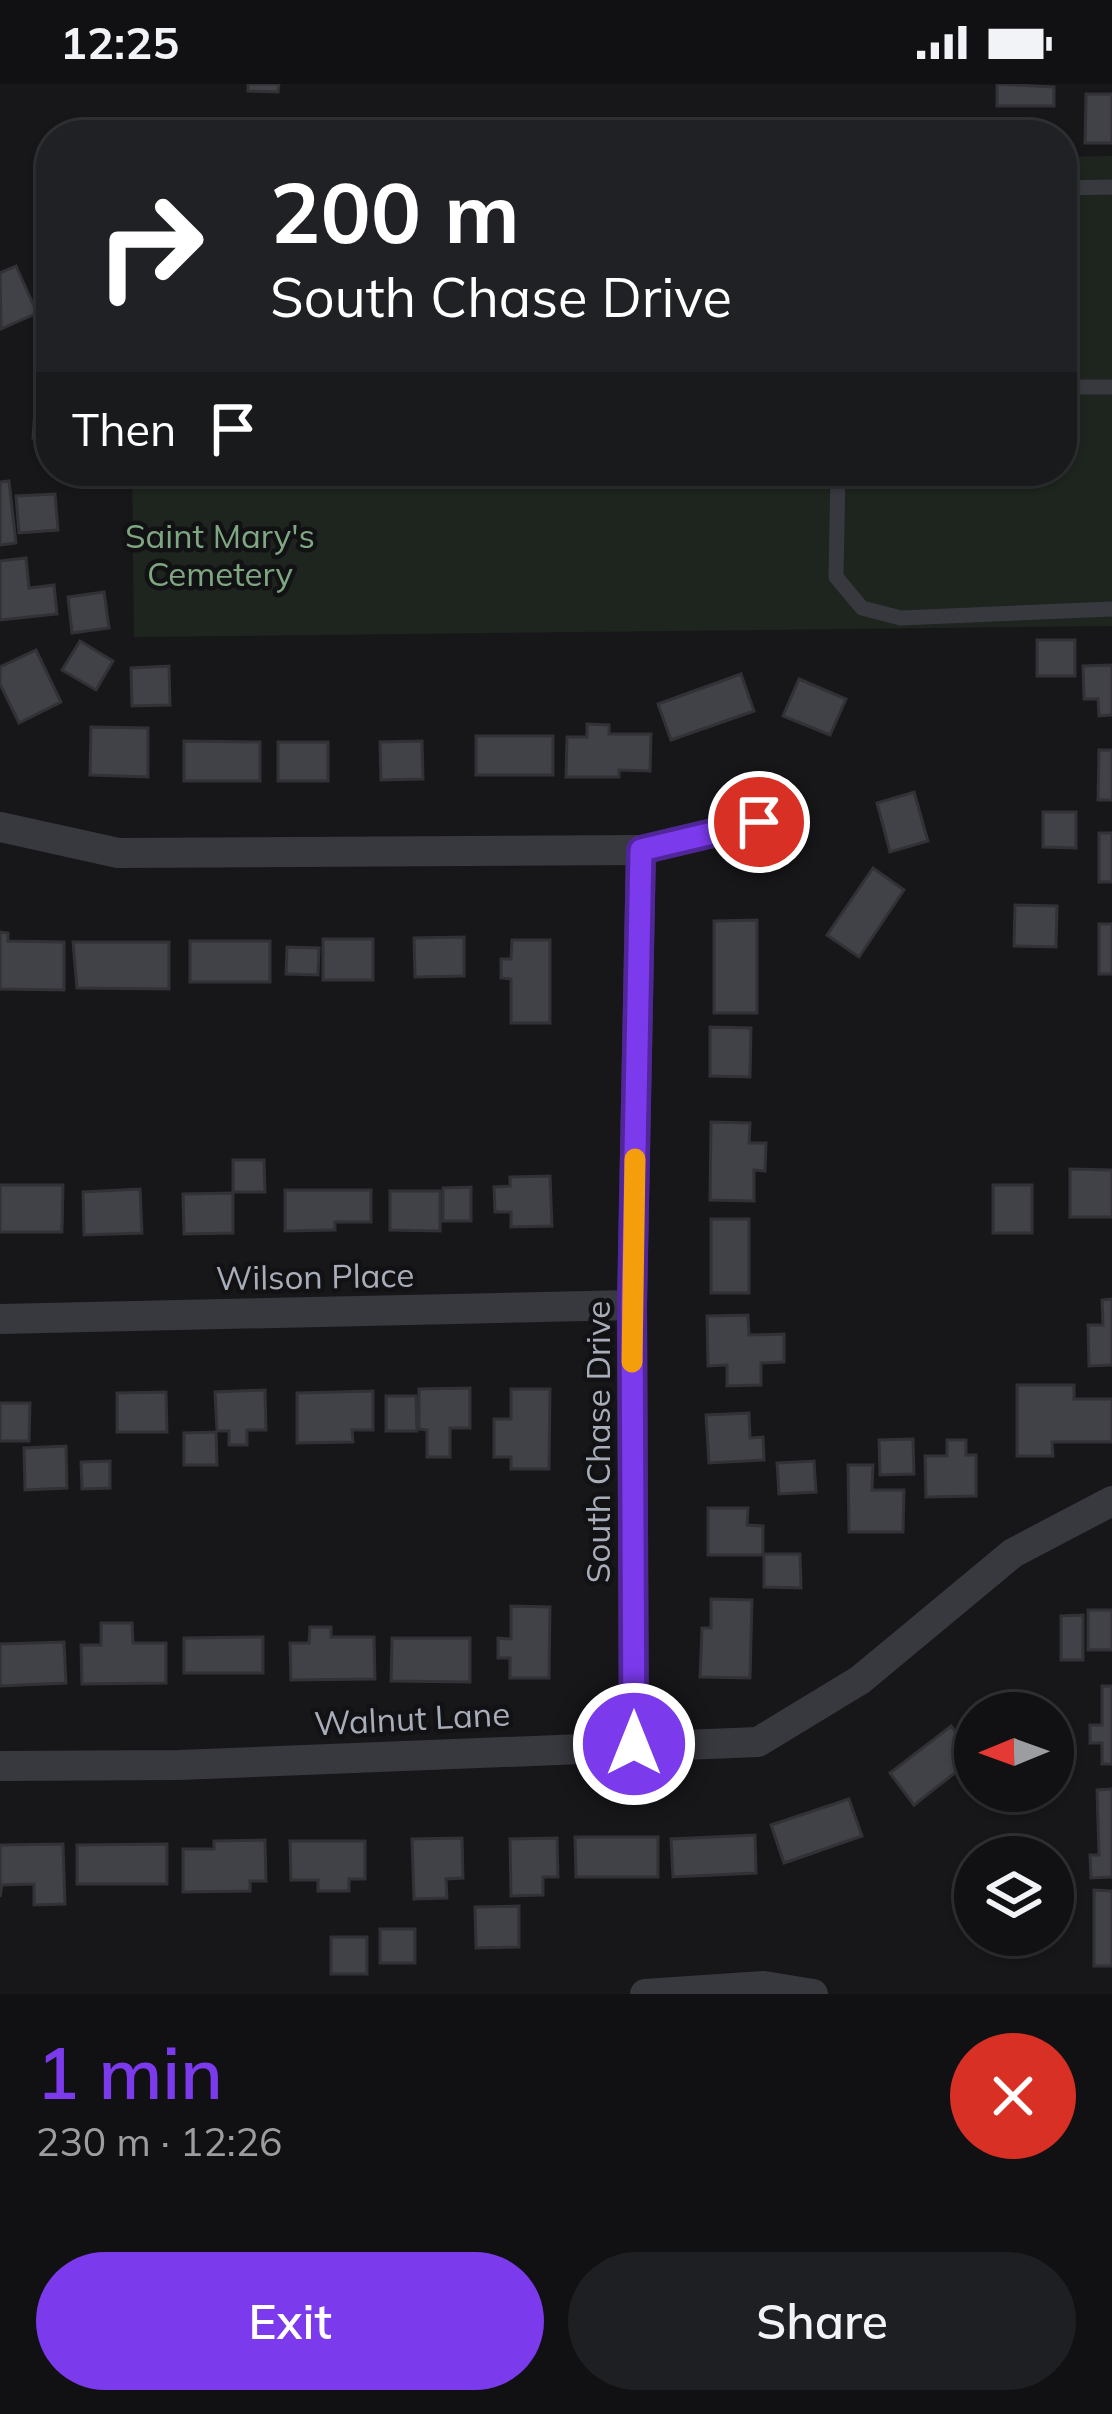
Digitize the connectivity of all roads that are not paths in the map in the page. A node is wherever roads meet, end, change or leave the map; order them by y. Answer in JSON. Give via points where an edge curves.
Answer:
{"nodes":[{"id":1,"x":1112,"y":187,"type":"edge"},
{"id":2,"x":1077,"y":188,"type":"edge"},
{"id":3,"x":1077,"y":387,"type":"edge"},
{"id":4,"x":1112,"y":387,"type":"edge"},
{"id":5,"x":838,"y":486,"type":"edge"},
{"id":6,"x":1112,"y":609,"type":"edge"},
{"id":7,"x":759,"y":822,"type":"dead end"},
{"id":8,"x":0,"y":827,"type":"edge"},
{"id":9,"x":641,"y":850,"type":"junction"},
{"id":10,"x":632,"y":1304,"type":"junction"},
{"id":11,"x":0,"y":1319,"type":"edge"},
{"id":12,"x":1112,"y":1501,"type":"edge"},
{"id":13,"x":634,"y":1744,"type":"junction"},
{"id":14,"x":0,"y":1766,"type":"edge"},
{"id":15,"x":646,"y":1994,"type":"edge"},
{"id":16,"x":813,"y":1994,"type":"edge"}],
"edges":[{"from":1,"to":2,"type":"lane"},
{"from":3,"to":4,"type":"lane"},
{"from":5,"to":6,"type":"lane","via":[[836,577],[862,608],[901,618]]},
{"from":7,"to":9,"type":"street"},
{"from":8,"to":9,"type":"street","via":[[118,853]]},
{"from":9,"to":10,"type":"street","name":"South Chase Drive"},
{"from":10,"to":11,"type":"street","name":"Wilson Place"},
{"from":10,"to":13,"type":"street","name":"South Chase Drive"},
{"from":12,"to":13,"type":"street","name":"Walnut Lane","via":[[1013,1553],[860,1680],[758,1742]]},
{"from":13,"to":14,"type":"street","name":"Walnut Lane"},
{"from":15,"to":16,"type":"street","via":[[764,1986]]}]}
